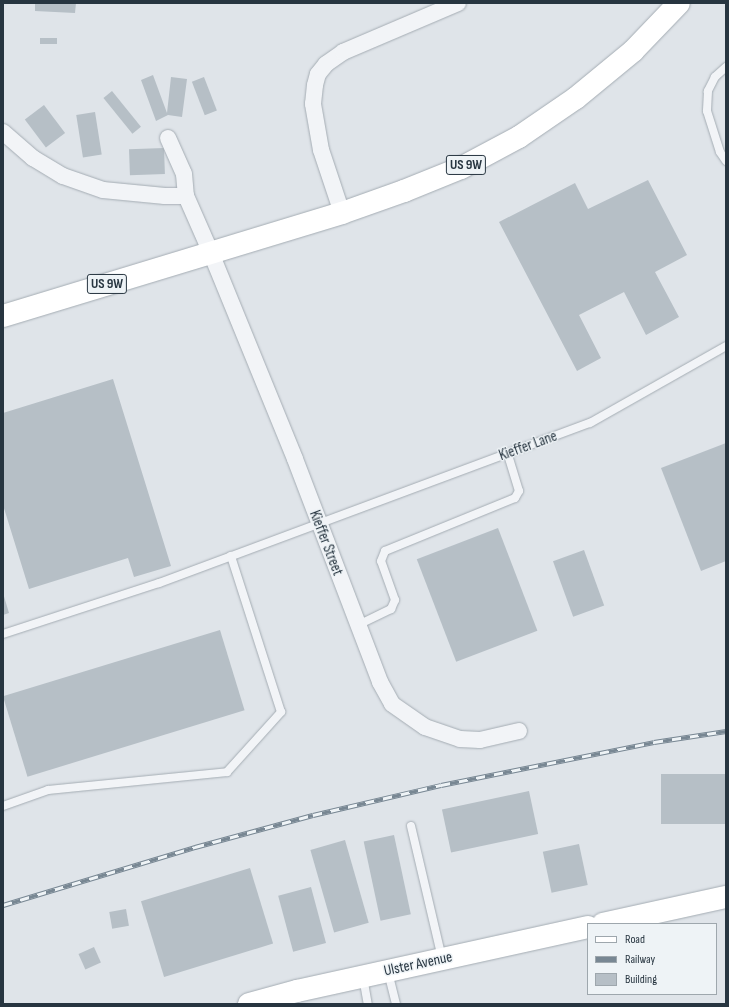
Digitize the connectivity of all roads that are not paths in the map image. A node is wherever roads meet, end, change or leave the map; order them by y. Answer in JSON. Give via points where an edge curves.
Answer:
{"nodes":[{"id":1,"x":458,"y":3,"type":"edge"},
{"id":2,"x":679,"y":3,"type":"edge"},
{"id":3,"x":726,"y":67,"type":"edge"},
{"id":4,"x":3,"y":132,"type":"edge"},
{"id":5,"x":168,"y":138,"type":"dead end"},
{"id":6,"x":726,"y":162,"type":"edge"},
{"id":7,"x":186,"y":196,"type":"junction"},
{"id":8,"x":342,"y":213,"type":"junction"},
{"id":9,"x":211,"y":253,"type":"junction"},
{"id":10,"x":3,"y":316,"type":"edge"},
{"id":11,"x":726,"y":346,"type":"edge"},
{"id":12,"x":508,"y":454,"type":"junction"},
{"id":13,"x":319,"y":522,"type":"junction"},
{"id":14,"x":231,"y":556,"type":"junction"},
{"id":15,"x":358,"y":625,"type":"junction"},
{"id":16,"x":3,"y":634,"type":"edge"},
{"id":17,"x":519,"y":731,"type":"dead end"},
{"id":18,"x":3,"y":806,"type":"edge"},
{"id":19,"x":411,"y":826,"type":"dead end"},
{"id":20,"x":726,"y":897,"type":"edge"},
{"id":21,"x":608,"y":923,"type":"edge"},
{"id":22,"x":587,"y":927,"type":"edge"},
{"id":23,"x":442,"y":959,"type":"junction"},
{"id":24,"x":388,"y":971,"type":"junction"},
{"id":25,"x":362,"y":976,"type":"junction"},
{"id":26,"x":249,"y":1004,"type":"edge"},
{"id":27,"x":368,"y":1004,"type":"edge"},
{"id":28,"x":396,"y":1004,"type":"edge"}],
"edges":[{"from":1,"to":8,"type":"street","via":[[343,52],[326,64],[318,74],[313,104],[321,150]]},
{"from":2,"to":8,"type":"main road","number":"US 9W","via":[[633,52],[548,119],[490,153],[434,180]]},
{"from":3,"to":6,"type":"lane","via":[[715,77],[708,91],[707,111],[720,152]]},
{"from":4,"to":7,"type":"street","via":[[33,158],[63,176],[103,190]]},
{"from":5,"to":7,"type":"street","name":"Kieffer Street","via":[[184,174]]},
{"from":7,"to":9,"type":"street","name":"Kieffer Street"},
{"from":8,"to":9,"type":"main road","number":"US 9W"},
{"from":9,"to":10,"type":"main road","number":"US 9W"},
{"from":9,"to":13,"type":"street","name":"Kieffer Street"},
{"from":11,"to":12,"type":"lane","name":"Kieffer Lane","via":[[590,423]]},
{"from":12,"to":13,"type":"lane","name":"Kieffer Lane"},
{"from":12,"to":15,"type":"lane","via":[[519,491],[515,498],[385,551],[381,561],[395,600],[391,610]]},
{"from":13,"to":14,"type":"lane","name":"Kieffer Lane"},
{"from":13,"to":15,"type":"street","name":"Kieffer Street"},
{"from":14,"to":16,"type":"lane","name":"Kieffer Lane","via":[[159,583]]},
{"from":14,"to":18,"type":"lane","via":[[281,712],[227,772],[48,790]]},
{"from":15,"to":17,"type":"street","name":"Kieffer Street","via":[[380,682],[392,704],[400,711],[425,727],[460,739],[480,740]]},
{"from":19,"to":23,"type":"lane"},
{"from":20,"to":21,"type":"main road"},
{"from":22,"to":23,"type":"main road","name":"Ulster Avenue"},
{"from":23,"to":24,"type":"main road","name":"Ulster Avenue"},
{"from":24,"to":25,"type":"main road","name":"Ulster Avenue"},
{"from":24,"to":28,"type":"lane"},
{"from":25,"to":26,"type":"main road","name":"Ulster Avenue"},
{"from":25,"to":27,"type":"lane"}]}
